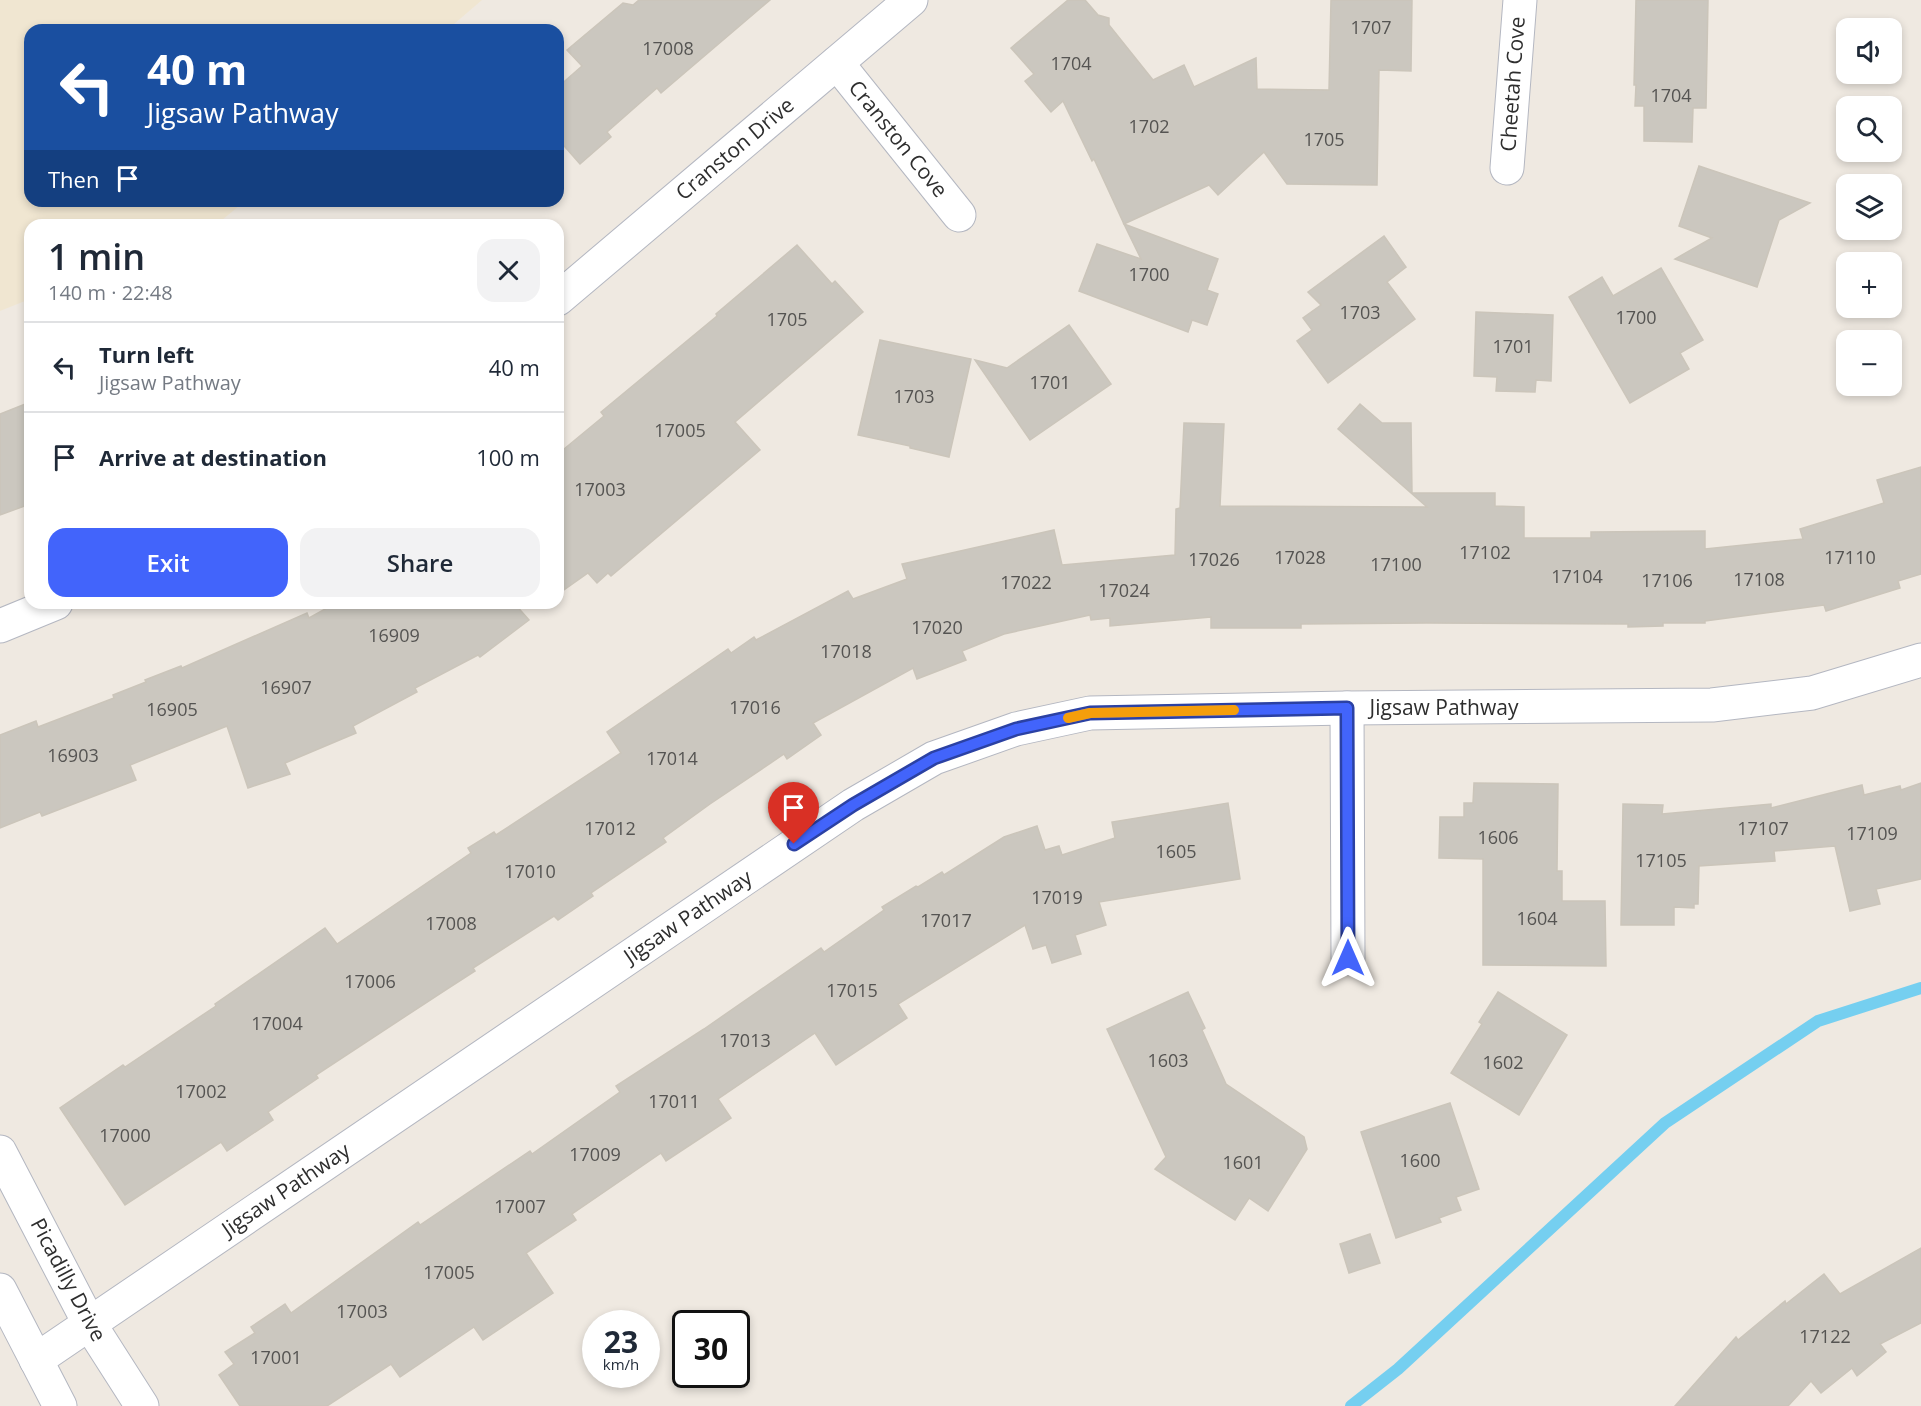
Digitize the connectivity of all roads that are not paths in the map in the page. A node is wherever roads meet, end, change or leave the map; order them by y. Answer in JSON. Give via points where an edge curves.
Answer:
{"nodes":[{"id":1,"x":911,"y":0,"type":"edge"},
{"id":2,"x":1520,"y":0,"type":"edge"},
{"id":3,"x":837,"y":63,"type":"junction"},
{"id":4,"x":1507,"y":168,"type":"dead end"},
{"id":5,"x":959,"y":215,"type":"dead end"},
{"id":6,"x":564,"y":294,"type":"edge"},
{"id":7,"x":41,"y":609,"type":"edge"},
{"id":8,"x":0,"y":626,"type":"edge"},
{"id":9,"x":1921,"y":660,"type":"edge"},
{"id":10,"x":1347,"y":708,"type":"junction"},
{"id":11,"x":1348,"y":958,"type":"dead end"},
{"id":12,"x":0,"y":1152,"type":"edge"},
{"id":13,"x":0,"y":1290,"type":"edge"},
{"id":14,"x":89,"y":1323,"type":"junction"},
{"id":15,"x":36,"y":1360,"type":"junction"},
{"id":16,"x":60,"y":1406,"type":"edge"},
{"id":17,"x":142,"y":1406,"type":"edge"}],
"edges":[{"from":1,"to":3,"type":"street","name":"Cranston Drive"},
{"from":2,"to":4,"type":"street","name":"Cheetah Cove"},
{"from":3,"to":5,"type":"street","name":"Cranston Cove"},
{"from":3,"to":6,"type":"street","name":"Cranston Drive"},
{"from":7,"to":8,"type":"street"},
{"from":9,"to":10,"type":"street","name":"Jigsaw Pathway","via":[[1812,693],[1712,705]]},
{"from":10,"to":11,"type":"street"},
{"from":10,"to":14,"type":"street","name":"Jigsaw Pathway","via":[[1090,713],[1016,729],[934,758],[853,805]]},
{"from":12,"to":14,"type":"street","name":"Picadilly Drive"},
{"from":13,"to":15,"type":"street"},
{"from":14,"to":15,"type":"street","name":"Jigsaw Pathway"},
{"from":14,"to":17,"type":"street","name":"Picadilly Drive"},
{"from":15,"to":16,"type":"street"}]}
